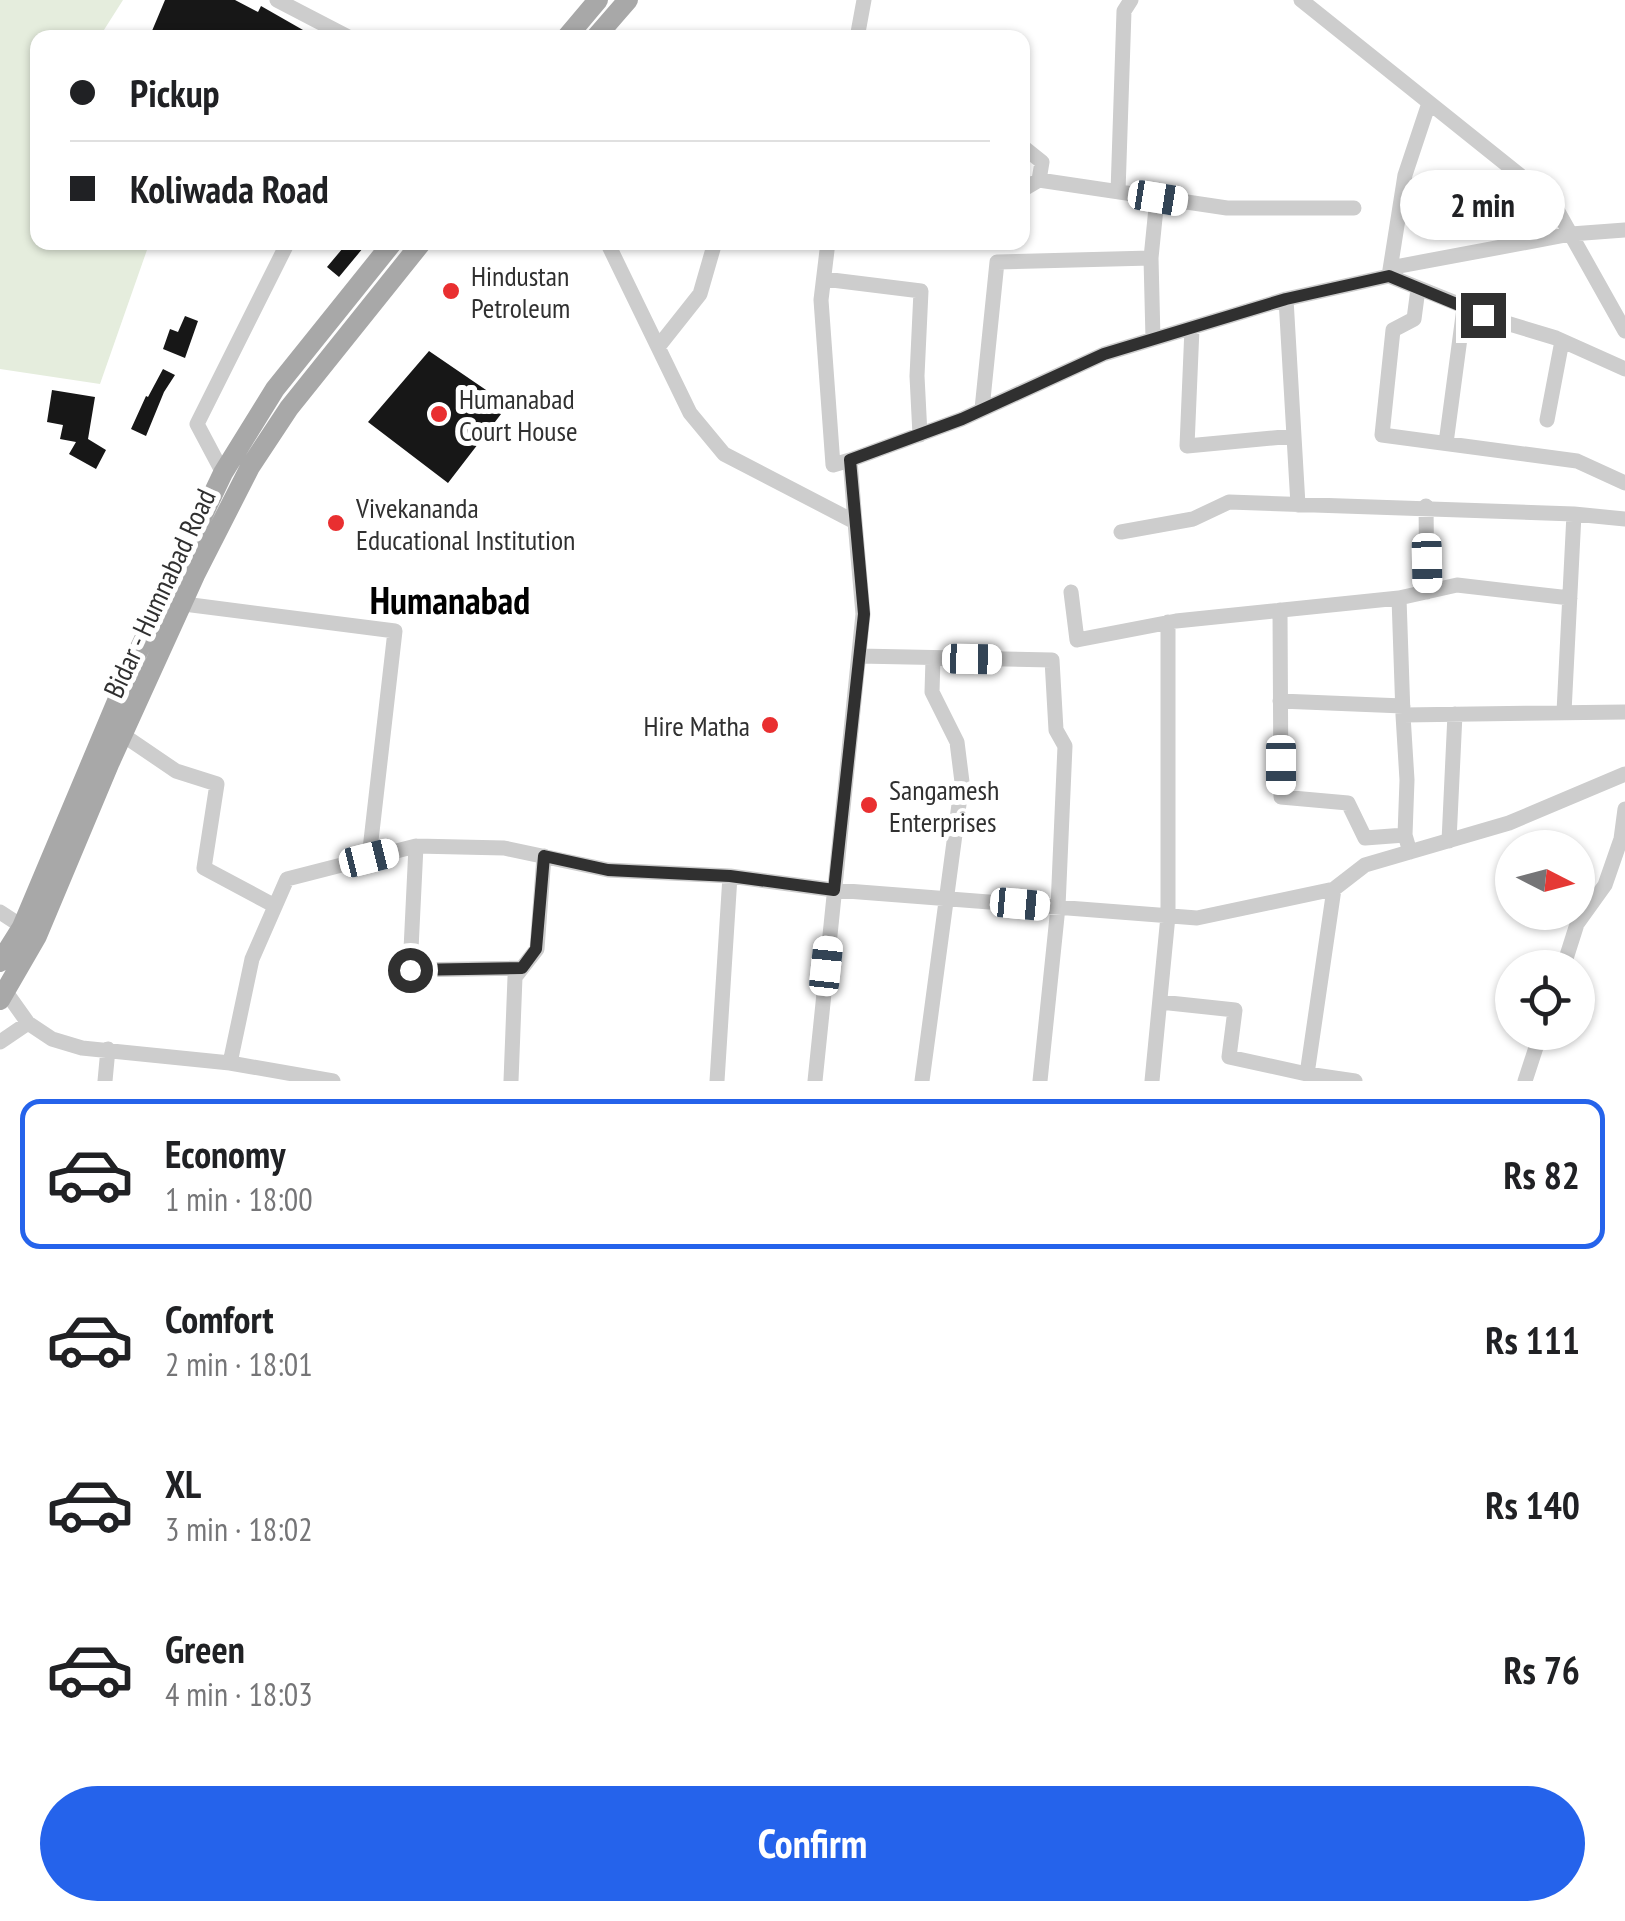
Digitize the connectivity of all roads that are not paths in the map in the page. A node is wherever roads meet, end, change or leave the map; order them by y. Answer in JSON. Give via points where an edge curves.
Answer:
{"nodes":[{"id":1,"x":278,"y":0,"type":"edge"},
{"id":2,"x":598,"y":0,"type":"edge"},
{"id":3,"x":628,"y":0,"type":"edge"},
{"id":4,"x":864,"y":0,"type":"edge"},
{"id":5,"x":1131,"y":0,"type":"edge"},
{"id":6,"x":1300,"y":0,"type":"edge"},
{"id":7,"x":335,"y":30,"type":"edge"},
{"id":8,"x":573,"y":30,"type":"edge"},
{"id":9,"x":602,"y":30,"type":"edge"},
{"id":10,"x":858,"y":30,"type":"edge"},
{"id":11,"x":1429,"y":102,"type":"junction"},
{"id":12,"x":1030,"y":152,"type":"edge"},
{"id":13,"x":1039,"y":180,"type":"junction"},
{"id":14,"x":1030,"y":185,"type":"edge"},
{"id":15,"x":1118,"y":192,"type":"junction"},
{"id":16,"x":1158,"y":198,"type":"junction"},
{"id":17,"x":1354,"y":208,"type":"dead end"},
{"id":18,"x":1625,"y":230,"type":"edge"},
{"id":19,"x":1570,"y":234,"type":"junction"},
{"id":20,"x":284,"y":250,"type":"edge"},
{"id":21,"x":387,"y":250,"type":"edge"},
{"id":22,"x":416,"y":250,"type":"edge"},
{"id":23,"x":610,"y":250,"type":"edge"},
{"id":24,"x":713,"y":250,"type":"edge"},
{"id":25,"x":827,"y":250,"type":"edge"},
{"id":26,"x":1151,"y":258,"type":"junction"},
{"id":27,"x":1389,"y":276,"type":"junction"},
{"id":28,"x":824,"y":279,"type":"junction"},
{"id":29,"x":1418,"y":289,"type":"junction"},
{"id":30,"x":1286,"y":299,"type":"junction"},
{"id":31,"x":1464,"y":308,"type":"junction"},
{"id":32,"x":1192,"y":328,"type":"junction"},
{"id":33,"x":1625,"y":330,"type":"edge"},
{"id":34,"x":1153,"y":340,"type":"junction"},
{"id":35,"x":1562,"y":341,"type":"junction"},
{"id":36,"x":658,"y":347,"type":"junction"},
{"id":37,"x":1625,"y":369,"type":"edge"},
{"id":38,"x":982,"y":409,"type":"junction"},
{"id":39,"x":1547,"y":420,"type":"dead end"},
{"id":40,"x":920,"y":434,"type":"junction"},
{"id":41,"x":1294,"y":436,"type":"junction"},
{"id":42,"x":1446,"y":444,"type":"junction"},
{"id":43,"x":850,"y":460,"type":"junction"},
{"id":44,"x":223,"y":473,"type":"junction"},
{"id":45,"x":1625,"y":483,"type":"edge"},
{"id":46,"x":1298,"y":505,"type":"junction"},
{"id":47,"x":1426,"y":506,"type":"junction"},
{"id":48,"x":1574,"y":514,"type":"junction"},
{"id":49,"x":1625,"y":520,"type":"edge"},
{"id":50,"x":854,"y":522,"type":"junction"},
{"id":51,"x":1121,"y":532,"type":"dead end"},
{"id":52,"x":1071,"y":592,"type":"dead end"},
{"id":53,"x":1427,"y":592,"type":"junction"},
{"id":54,"x":1399,"y":598,"type":"junction"},
{"id":55,"x":1570,"y":598,"type":"junction"},
{"id":56,"x":184,"y":604,"type":"junction"},
{"id":57,"x":1280,"y":610,"type":"junction"},
{"id":58,"x":1168,"y":622,"type":"junction"},
{"id":59,"x":859,"y":656,"type":"junction"},
{"id":60,"x":933,"y":658,"type":"junction"},
{"id":61,"x":1280,"y":701,"type":"junction"},
{"id":62,"x":1403,"y":710,"type":"junction"},
{"id":63,"x":1564,"y":712,"type":"junction"},
{"id":64,"x":1625,"y":712,"type":"edge"},
{"id":65,"x":1455,"y":714,"type":"junction"},
{"id":66,"x":123,"y":735,"type":"junction"},
{"id":67,"x":1625,"y":774,"type":"edge"},
{"id":68,"x":1625,"y":809,"type":"edge"},
{"id":69,"x":1405,"y":835,"type":"junction"},
{"id":70,"x":1449,"y":841,"type":"junction"},
{"id":71,"x":416,"y":846,"type":"junction"},
{"id":72,"x":1410,"y":852,"type":"junction"},
{"id":73,"x":544,"y":856,"type":"junction"},
{"id":74,"x":369,"y":858,"type":"junction"},
{"id":75,"x":730,"y":876,"type":"junction"},
{"id":76,"x":1334,"y":889,"type":"junction"},
{"id":77,"x":834,"y":890,"type":"junction"},
{"id":78,"x":944,"y":899,"type":"junction"},
{"id":79,"x":275,"y":906,"type":"junction"},
{"id":80,"x":1058,"y":908,"type":"junction"},
{"id":81,"x":0,"y":912,"type":"edge"},
{"id":82,"x":1168,"y":916,"type":"junction"},
{"id":83,"x":30,"y":932,"type":"junction"},
{"id":84,"x":1569,"y":950,"type":"edge"},
{"id":85,"x":0,"y":962,"type":"edge"},
{"id":86,"x":522,"y":968,"type":"junction"},
{"id":87,"x":3,"y":996,"type":"edge"},
{"id":88,"x":1160,"y":1002,"type":"junction"},
{"id":89,"x":28,"y":1023,"type":"junction"},
{"id":90,"x":0,"y":1042,"type":"edge"},
{"id":91,"x":108,"y":1049,"type":"junction"},
{"id":92,"x":1535,"y":1050,"type":"edge"},
{"id":93,"x":230,"y":1063,"type":"junction"},
{"id":94,"x":1307,"y":1074,"type":"junction"},
{"id":95,"x":262,"y":1075,"type":"edge"},
{"id":96,"x":105,"y":1081,"type":"edge"},
{"id":97,"x":334,"y":1081,"type":"edge"},
{"id":98,"x":510,"y":1081,"type":"edge"},
{"id":99,"x":717,"y":1081,"type":"edge"},
{"id":100,"x":815,"y":1081,"type":"edge"},
{"id":101,"x":922,"y":1081,"type":"edge"},
{"id":102,"x":1040,"y":1081,"type":"edge"},
{"id":103,"x":1152,"y":1081,"type":"edge"},
{"id":104,"x":1354,"y":1081,"type":"edge"},
{"id":105,"x":1525,"y":1081,"type":"edge"}],
"edges":[{"from":1,"to":7,"type":"street"},
{"from":2,"to":8,"type":"main road"},
{"from":3,"to":9,"type":"main road"},
{"from":4,"to":10,"type":"street"},
{"from":5,"to":15,"type":"street","via":[[1124,11]]},
{"from":6,"to":11,"type":"street"},
{"from":11,"to":19,"type":"street","via":[[1552,201]]},
{"from":11,"to":27,"type":"street","via":[[1405,175]]},
{"from":12,"to":13,"type":"street","via":[[1042,162]]},
{"from":13,"to":14,"type":"street"},
{"from":13,"to":15,"type":"street"},
{"from":15,"to":16,"type":"street"},
{"from":16,"to":17,"type":"street","via":[[1227,208]]},
{"from":16,"to":26,"type":"street"},
{"from":18,"to":19,"type":"street"},
{"from":19,"to":27,"type":"street","via":[[1400,266]]},
{"from":19,"to":33,"type":"street"},
{"from":20,"to":44,"type":"street","via":[[197,424]]},
{"from":21,"to":44,"type":"main road","name":"Bidar - Humnabad Road","via":[[275,389]]},
{"from":22,"to":56,"type":"main road","name":"Bidar - Humnabad Road","via":[[288,408],[250,468]]},
{"from":23,"to":36,"type":"street"},
{"from":24,"to":36,"type":"street","via":[[700,294]]},
{"from":25,"to":28,"type":"street"},
{"from":26,"to":34,"type":"street"},
{"from":26,"to":38,"type":"street","via":[[997,262]]},
{"from":27,"to":29,"type":"street"},
{"from":27,"to":30,"type":"street"},
{"from":28,"to":40,"type":"street","via":[[922,291]]},
{"from":28,"to":43,"type":"street","via":[[833,465]]},
{"from":29,"to":31,"type":"street"},
{"from":29,"to":42,"type":"street","via":[[1414,319],[1393,330],[1382,436]]},
{"from":30,"to":32,"type":"street"},
{"from":30,"to":41,"type":"street"},
{"from":31,"to":35,"type":"street"},
{"from":31,"to":42,"type":"street"},
{"from":32,"to":34,"type":"street"},
{"from":32,"to":41,"type":"street","via":[[1187,446]]},
{"from":34,"to":38,"type":"street","via":[[1104,354]]},
{"from":35,"to":37,"type":"street"},
{"from":35,"to":39,"type":"street"},
{"from":36,"to":50,"type":"street","via":[[690,412],[724,454]]},
{"from":38,"to":40,"type":"street"},
{"from":40,"to":43,"type":"street"},
{"from":41,"to":46,"type":"street"},
{"from":42,"to":45,"type":"street","via":[[1577,461]]},
{"from":43,"to":50,"type":"street"},
{"from":44,"to":83,"type":"main road","name":"Bidar - Humnabad Road","via":[[128,673]]},
{"from":46,"to":47,"type":"street"},
{"from":46,"to":51,"type":"street","via":[[1230,502],[1193,519]]},
{"from":47,"to":48,"type":"street"},
{"from":47,"to":53,"type":"street"},
{"from":48,"to":49,"type":"street"},
{"from":48,"to":55,"type":"street"},
{"from":50,"to":59,"type":"street","via":[[864,614]]},
{"from":52,"to":58,"type":"street","via":[[1077,640]]},
{"from":53,"to":54,"type":"street"},
{"from":53,"to":55,"type":"street","via":[[1457,585]]},
{"from":54,"to":57,"type":"street"},
{"from":54,"to":62,"type":"street"},
{"from":55,"to":63,"type":"street"},
{"from":56,"to":66,"type":"main road","name":"Bidar - Humnabad Road"},
{"from":56,"to":74,"type":"street","via":[[395,631]]},
{"from":57,"to":58,"type":"street"},
{"from":57,"to":61,"type":"street"},
{"from":58,"to":82,"type":"street"},
{"from":59,"to":60,"type":"street"},
{"from":59,"to":77,"type":"street"},
{"from":60,"to":78,"type":"street","via":[[932,692],[957,742],[962,782]]},
{"from":60,"to":80,"type":"street","via":[[1052,660],[1056,730],[1065,746]]},
{"from":61,"to":62,"type":"street"},
{"from":61,"to":69,"type":"street","via":[[1281,797],[1348,803],[1365,838]]},
{"from":62,"to":65,"type":"street"},
{"from":62,"to":69,"type":"street"},
{"from":63,"to":64,"type":"street"},
{"from":63,"to":65,"type":"street"},
{"from":65,"to":70,"type":"street"},
{"from":66,"to":79,"type":"street","via":[[176,771],[217,784],[204,868]]},
{"from":66,"to":83,"type":"main road","name":"Bidar - Humnabad Road"},
{"from":67,"to":70,"type":"street"},
{"from":68,"to":84,"type":"street","via":[[1606,885],[1577,924]]},
{"from":69,"to":72,"type":"street"},
{"from":70,"to":72,"type":"street"},
{"from":71,"to":73,"type":"street"},
{"from":71,"to":74,"type":"street"},
{"from":71,"to":86,"type":"street","via":[[410,970]]},
{"from":72,"to":76,"type":"street","via":[[1365,865]]},
{"from":73,"to":75,"type":"street","via":[[608,870]]},
{"from":73,"to":86,"type":"street","via":[[536,949]]},
{"from":74,"to":79,"type":"street","via":[[287,879]]},
{"from":75,"to":77,"type":"street"},
{"from":75,"to":99,"type":"street"},
{"from":76,"to":82,"type":"street","via":[[1197,918]]},
{"from":76,"to":94,"type":"street"},
{"from":77,"to":78,"type":"street"},
{"from":77,"to":100,"type":"street"},
{"from":78,"to":80,"type":"street"},
{"from":78,"to":101,"type":"street"},
{"from":79,"to":93,"type":"street","via":[[252,959]]},
{"from":80,"to":82,"type":"street"},
{"from":80,"to":102,"type":"street"},
{"from":81,"to":83,"type":"street"},
{"from":82,"to":88,"type":"street"},
{"from":83,"to":85,"type":"main road","name":"Bidar - Humnabad Road"},
{"from":83,"to":87,"type":"main road","name":"Bidar - Humnabad Road"},
{"from":86,"to":98,"type":"street","via":[[515,977]]},
{"from":87,"to":89,"type":"street"},
{"from":88,"to":94,"type":"street","via":[[1235,1010],[1230,1057]]},
{"from":88,"to":103,"type":"street"},
{"from":89,"to":90,"type":"street"},
{"from":89,"to":91,"type":"street","via":[[52,1039]]},
{"from":91,"to":93,"type":"street"},
{"from":91,"to":96,"type":"street"},
{"from":92,"to":105,"type":"street"},
{"from":93,"to":95,"type":"street"},
{"from":94,"to":104,"type":"street"},
{"from":95,"to":97,"type":"street"}]}
